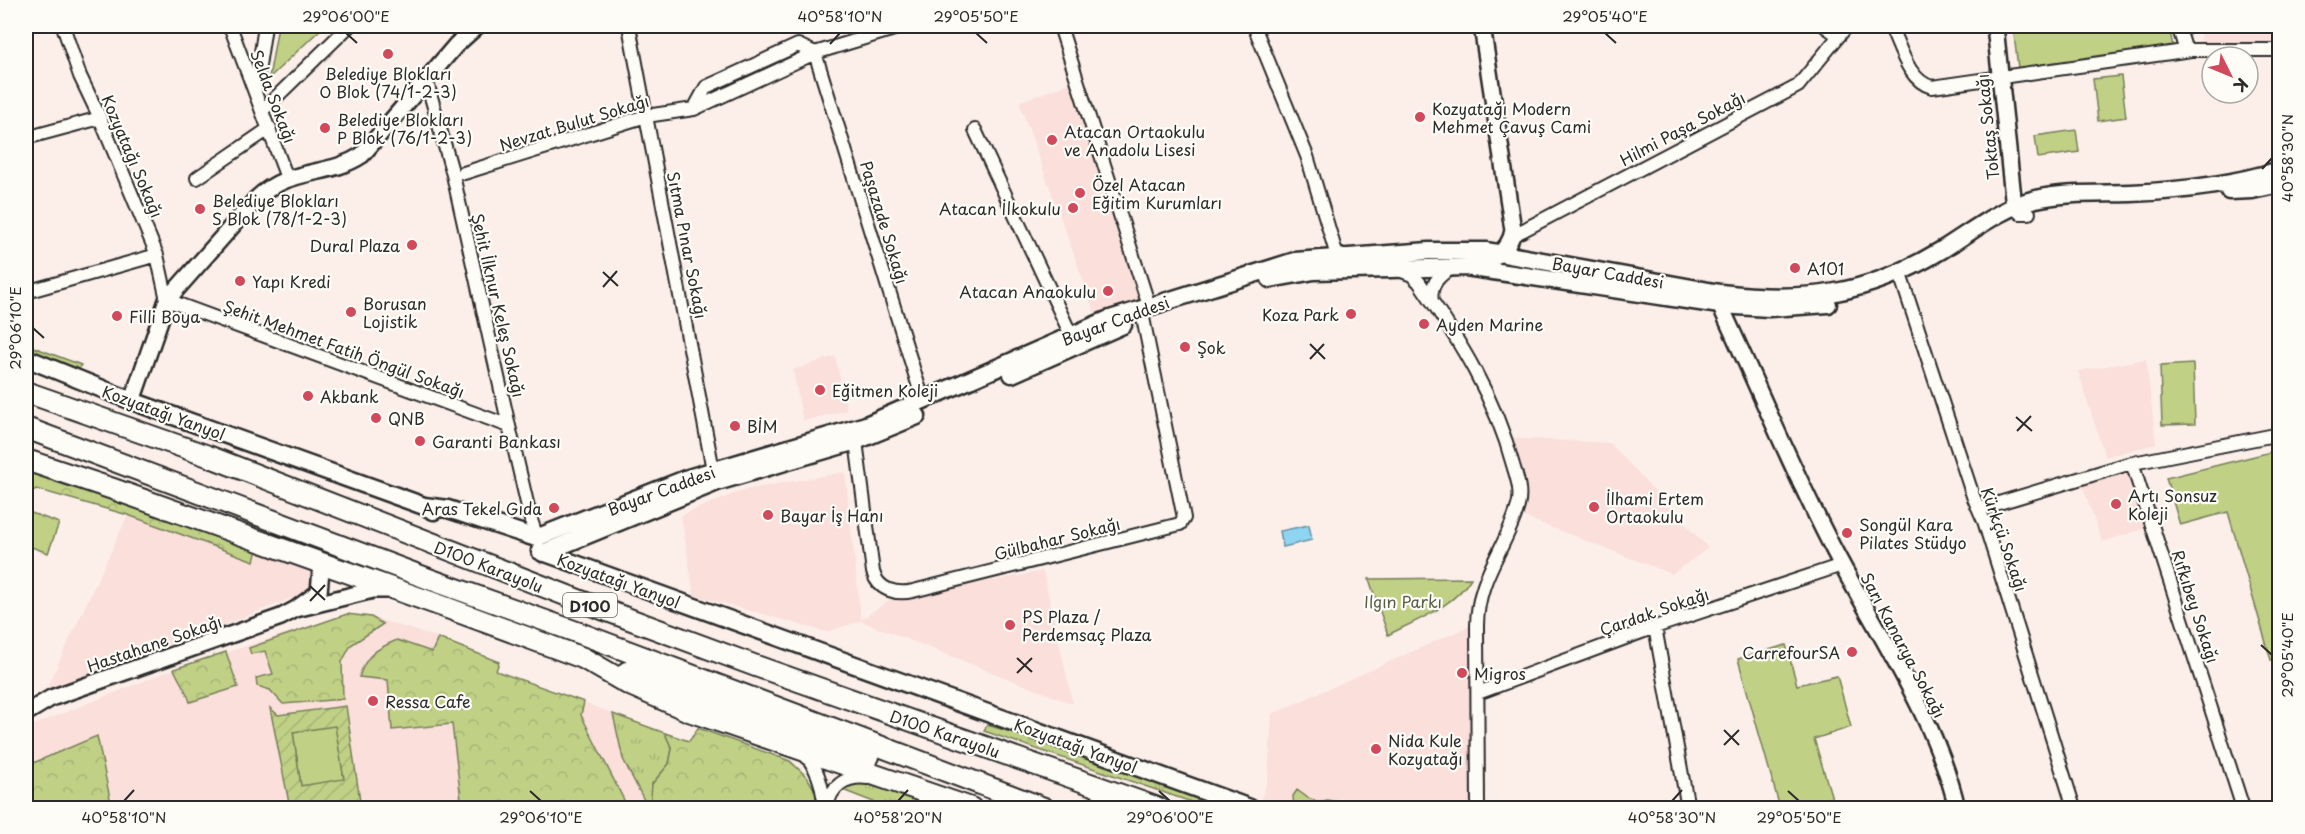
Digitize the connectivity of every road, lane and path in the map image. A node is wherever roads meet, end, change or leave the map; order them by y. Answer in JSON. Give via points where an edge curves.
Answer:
{"nodes":[{"id":1,"x":63,"y":26,"type":"edge"},
{"id":2,"x":230,"y":26,"type":"edge"},
{"id":3,"x":265,"y":26,"type":"edge"},
{"id":4,"x":349,"y":26,"type":"edge"},
{"id":5,"x":477,"y":26,"type":"edge"},
{"id":6,"x":629,"y":26,"type":"edge"},
{"id":7,"x":904,"y":26,"type":"edge"},
{"id":8,"x":1060,"y":26,"type":"edge"},
{"id":9,"x":1254,"y":26,"type":"edge"},
{"id":10,"x":1482,"y":26,"type":"edge"},
{"id":11,"x":1825,"y":26,"type":"edge"},
{"id":12,"x":1847,"y":26,"type":"edge"},
{"id":13,"x":1890,"y":26,"type":"edge"},
{"id":14,"x":1995,"y":26,"type":"edge"},
{"id":15,"x":2178,"y":26,"type":"edge"},
{"id":16,"x":1839,"y":36,"type":"junction"},
{"id":17,"x":2280,"y":50,"type":"edge"},
{"id":18,"x":2186,"y":51,"type":"junction"},
{"id":19,"x":815,"y":53,"type":"junction"},
{"id":20,"x":2000,"y":78,"type":"junction"},
{"id":21,"x":426,"y":79,"type":"junction"},
{"id":22,"x":255,"y":93,"type":"junction"},
{"id":23,"x":263,"y":110,"type":"junction"},
{"id":24,"x":646,"y":116,"type":"junction"},
{"id":25,"x":100,"y":118,"type":"junction"},
{"id":26,"x":270,"y":128,"type":"junction"},
{"id":27,"x":975,"y":130,"type":"dead end"},
{"id":28,"x":26,"y":138,"type":"edge"},
{"id":29,"x":2280,"y":170,"type":"edge"},
{"id":30,"x":464,"y":172,"type":"dead end"},
{"id":31,"x":197,"y":178,"type":"dead end"},
{"id":32,"x":287,"y":178,"type":"junction"},
{"id":33,"x":2280,"y":184,"type":"edge"},
{"id":34,"x":2183,"y":189,"type":"junction"},
{"id":35,"x":2022,"y":210,"type":"junction"},
{"id":36,"x":1512,"y":236,"type":"junction"},
{"id":37,"x":1500,"y":253,"type":"junction"},
{"id":38,"x":157,"y":255,"type":"junction"},
{"id":39,"x":1337,"y":256,"type":"junction"},
{"id":40,"x":1462,"y":267,"type":"junction"},
{"id":41,"x":1350,"y":270,"type":"junction"},
{"id":42,"x":1396,"y":270,"type":"junction"},
{"id":43,"x":1901,"y":278,"type":"junction"},
{"id":44,"x":26,"y":292,"type":"edge"},
{"id":45,"x":1720,"y":299,"type":"junction"},
{"id":46,"x":167,"y":300,"type":"junction"},
{"id":47,"x":1434,"y":305,"type":"junction"},
{"id":48,"x":1146,"y":312,"type":"junction"},
{"id":49,"x":1071,"y":335,"type":"junction"},
{"id":50,"x":26,"y":358,"type":"edge"},
{"id":51,"x":26,"y":392,"type":"edge"},
{"id":52,"x":923,"y":400,"type":"junction"},
{"id":53,"x":132,"y":401,"type":"junction"},
{"id":54,"x":509,"y":426,"type":"junction"},
{"id":55,"x":26,"y":428,"type":"edge"},
{"id":56,"x":2280,"y":434,"type":"edge"},
{"id":57,"x":856,"y":441,"type":"junction"},
{"id":58,"x":26,"y":450,"type":"edge"},
{"id":59,"x":26,"y":460,"type":"edge"},
{"id":60,"x":2132,"y":463,"type":"junction"},
{"id":61,"x":713,"y":470,"type":"junction"},
{"id":62,"x":112,"y":489,"type":"junction"},
{"id":63,"x":1979,"y":509,"type":"junction"},
{"id":64,"x":540,"y":545,"type":"junction"},
{"id":65,"x":314,"y":560,"type":"junction"},
{"id":66,"x":1842,"y":565,"type":"junction"},
{"id":67,"x":398,"y":590,"type":"junction"},
{"id":68,"x":296,"y":609,"type":"junction"},
{"id":69,"x":1655,"y":627,"type":"junction"},
{"id":70,"x":583,"y":658,"type":"junction"},
{"id":71,"x":1478,"y":693,"type":"junction"},
{"id":72,"x":26,"y":713,"type":"edge"},
{"id":73,"x":794,"y":746,"type":"junction"},
{"id":74,"x":891,"y":780,"type":"junction"},
{"id":75,"x":1018,"y":800,"type":"junction"},
{"id":76,"x":826,"y":808,"type":"edge"},
{"id":77,"x":970,"y":808,"type":"edge"},
{"id":78,"x":1044,"y":808,"type":"edge"},
{"id":79,"x":1158,"y":808,"type":"edge"},
{"id":80,"x":1250,"y":808,"type":"edge"},
{"id":81,"x":1478,"y":808,"type":"edge"},
{"id":82,"x":1688,"y":808,"type":"edge"},
{"id":83,"x":1957,"y":808,"type":"edge"},
{"id":84,"x":2074,"y":808,"type":"edge"},
{"id":85,"x":2243,"y":808,"type":"edge"}],
"edges":[{"from":1,"to":25,"type":"street","name":"Kozyatağı Sokağı"},
{"from":2,"to":22,"type":"street","name":"Selda Sokağı"},
{"from":3,"to":22,"type":"street"},
{"from":4,"to":23,"type":"street"},
{"from":5,"to":21,"type":"street"},
{"from":6,"to":24,"type":"street","name":"Sıtma Pınar Sokağı"},
{"from":7,"to":19,"type":"street","name":"Nevzat Bulut Sokağı"},
{"from":8,"to":48,"type":"street"},
{"from":9,"to":39,"type":"street","via":[[1307,156]]},
{"from":10,"to":36,"type":"street"},
{"from":11,"to":16,"type":"street"},
{"from":12,"to":16,"type":"street","name":"Hilmi Paşa Sokağı"},
{"from":13,"to":20,"type":"street","via":[[1913,74],[1926,86]]},
{"from":14,"to":20,"type":"street","name":"Toktaş Sokağı"},
{"from":15,"to":18,"type":"street"},
{"from":16,"to":36,"type":"street","name":"Hilmi Paşa Sokağı","via":[[1794,88]]},
{"from":17,"to":18,"type":"street"},
{"from":18,"to":20,"type":"street"},
{"from":19,"to":24,"type":"street","name":"Nevzat Bulut Sokağı","via":[[694,109]]},
{"from":19,"to":52,"type":"street","name":"Paşazade Sokağı"},
{"from":20,"to":35,"type":"street","name":"Toktaş Sokağı"},
{"from":21,"to":32,"type":"street","via":[[362,155],[350,162]]},
{"from":21,"to":54,"type":"street","name":"Şehit İlknur Keleş Sokağı","via":[[453,176]]},
{"from":22,"to":23,"type":"street","name":"Selda Sokağı"},
{"from":23,"to":26,"type":"street","name":"Selda Sokağı"},
{"from":24,"to":30,"type":"street","name":"Nevzat Bulut Sokağı"},
{"from":24,"to":61,"type":"street","name":"Sıtma Pınar Sokağı"},
{"from":25,"to":28,"type":"street"},
{"from":25,"to":38,"type":"street","name":"Kozyatağı Sokağı"},
{"from":26,"to":31,"type":"street"},
{"from":26,"to":32,"type":"street","name":"Selda Sokağı"},
{"from":27,"to":49,"type":"street"},
{"from":29,"to":34,"type":"main road","name":"Bayar Caddesi"},
{"from":32,"to":46,"type":"street","via":[[255,199]]},
{"from":33,"to":34,"type":"main road","name":"Bayar Caddesi","via":[[2252,190]]},
{"from":34,"to":35,"type":"main road","name":"Bayar Caddesi"},
{"from":35,"to":43,"type":"main road","name":"Bayar Caddesi"},
{"from":36,"to":37,"type":"street"},
{"from":37,"to":39,"type":"main road","name":"Bayar Caddesi","via":[[1457,250]]},
{"from":37,"to":40,"type":"street"},
{"from":37,"to":45,"type":"main road","name":"Bayar Caddesi"},
{"from":38,"to":44,"type":"street"},
{"from":38,"to":46,"type":"street","name":"Kozyatağı Sokağı"},
{"from":39,"to":41,"type":"street"},
{"from":39,"to":48,"type":"main road","name":"Bayar Caddesi","via":[[1283,264]]},
{"from":40,"to":42,"type":"main road","name":"Bayar Caddesi"},
{"from":40,"to":45,"type":"main road","name":"Bayar Caddesi"},
{"from":40,"to":47,"type":"street","via":[[1446,271],[1434,285]]},
{"from":41,"to":42,"type":"main road","name":"Bayar Caddesi"},
{"from":41,"to":48,"type":"main road","name":"Bayar Caddesi","via":[[1279,276]]},
{"from":42,"to":47,"type":"street","via":[[1415,278]]},
{"from":43,"to":45,"type":"main road","name":"Bayar Caddesi","via":[[1857,298],[1815,306],[1769,308]]},
{"from":43,"to":63,"type":"street","name":"Kürkçü Sokağı"},
{"from":45,"to":66,"type":"street","name":"Sarı Kanarya Sokağı"},
{"from":46,"to":53,"type":"street"},
{"from":46,"to":54,"type":"street","name":"Şehit Mehmet Fatih Öngül Sokağı"},
{"from":47,"to":71,"type":"street","via":[[1497,412],[1520,494],[1480,600]]},
{"from":48,"to":49,"type":"main road","name":"Bayar Caddesi","via":[[1107,320]]},
{"from":48,"to":57,"type":"main road","name":"Bayar Caddesi"},
{"from":48,"to":57,"type":"street","name":"Gülbahar Sokağı","via":[[1184,518],[1180,524],[913,591],[894,591],[882,586],[874,575]]},
{"from":49,"to":52,"type":"main road","name":"Bayar Caddesi"},
{"from":50,"to":53,"type":"main road","name":"Kozyatağı Yanyol"},
{"from":51,"to":79,"type":"highway","name":"D100 Karayolu","number":"D100","via":[[208,456],[745,662]]},
{"from":52,"to":61,"type":"main road","name":"Bayar Caddesi","via":[[853,430]]},
{"from":53,"to":64,"type":"main road","name":"Kozyatağı Yanyol","via":[[454,520]]},
{"from":54,"to":64,"type":"street","name":"Şehit İlknur Keleş Sokağı"},
{"from":55,"to":75,"type":"highway","name":"D100 Karayolu","number":"D100"},
{"from":56,"to":60,"type":"street"},
{"from":57,"to":64,"type":"main road","name":"Bayar Caddesi","via":[[717,482]]},
{"from":58,"to":62,"type":"highway"},
{"from":59,"to":62,"type":"highway"},
{"from":60,"to":63,"type":"street"},
{"from":60,"to":85,"type":"street","name":"Rıfkıbey Sokağı"},
{"from":61,"to":64,"type":"main road","name":"Bayar Caddesi"},
{"from":62,"to":65,"type":"highway"},
{"from":63,"to":84,"type":"street","name":"Kürkçü Sokağı"},
{"from":64,"to":80,"type":"main road","name":"Kozyatağı Yanyol"},
{"from":65,"to":67,"type":"highway"},
{"from":65,"to":68,"type":"street","name":"Hastahane Sokağı","via":[[321,570],[319,592]]},
{"from":66,"to":69,"type":"street","name":"Çardak Sokağı"},
{"from":66,"to":83,"type":"street","name":"Sarı Kanarya Sokağı","via":[[1933,737]]},
{"from":67,"to":68,"type":"street","name":"Hastahane Sokağı","via":[[373,590]]},
{"from":67,"to":70,"type":"highway"},
{"from":68,"to":72,"type":"street","name":"Hastahane Sokağı","via":[[51,698]]},
{"from":69,"to":71,"type":"street","name":"Çardak Sokağı"},
{"from":69,"to":82,"type":"street"},
{"from":70,"to":73,"type":"highway","via":[[628,684],[689,711]]},
{"from":70,"to":75,"type":"highway","via":[[861,754]]},
{"from":71,"to":81,"type":"street"},
{"from":73,"to":74,"type":"highway"},
{"from":73,"to":76,"type":"street","via":[[804,754],[821,782]]},
{"from":74,"to":76,"type":"street","via":[[856,777],[844,781],[834,789]]},
{"from":74,"to":77,"type":"highway"},
{"from":75,"to":78,"type":"highway","name":"D100 Karayolu","number":"D100"}]}
